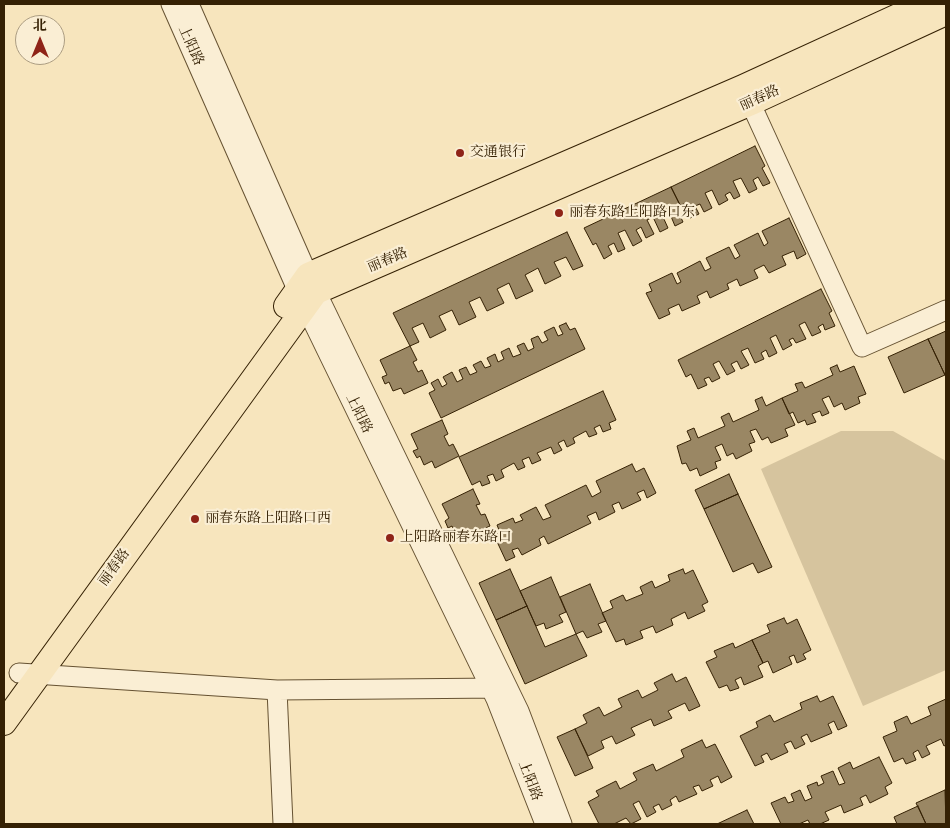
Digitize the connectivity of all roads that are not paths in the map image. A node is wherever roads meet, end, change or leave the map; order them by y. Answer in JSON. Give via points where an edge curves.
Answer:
{"nodes":[{"id":1,"x":171,"y":4,"type":"edge"},
{"id":2,"x":189,"y":4,"type":"edge"},
{"id":3,"x":924,"y":4,"type":"edge"},
{"id":4,"x":946,"y":14,"type":"edge"},
{"id":5,"x":747,"y":95,"type":"junction"},
{"id":6,"x":307,"y":291,"type":"junction"},
{"id":7,"x":946,"y":310,"type":"edge"},
{"id":8,"x":29,"y":673,"type":"junction"},
{"id":9,"x":500,"y":688,"type":"junction"},
{"id":10,"x":277,"y":690,"type":"junction"},
{"id":11,"x":4,"y":695,"type":"edge"},
{"id":12,"x":4,"y":723,"type":"edge"},
{"id":13,"x":283,"y":824,"type":"edge"},
{"id":14,"x":545,"y":824,"type":"edge"},
{"id":15,"x":562,"y":824,"type":"edge"}],
"edges":[{"from":1,"to":6,"type":"street","name":"上阳路"},
{"from":2,"to":6,"type":"street","name":"上阳路"},
{"from":3,"to":5,"type":"main road","name":"丽春路"},
{"from":4,"to":5,"type":"main road","name":"丽春路"},
{"from":5,"to":6,"type":"main road","name":"丽春路"},
{"from":5,"to":7,"type":"street","via":[[862,347]]},
{"from":6,"to":8,"type":"main road","name":"丽春路"},
{"from":6,"to":9,"type":"street","name":"上阳路"},
{"from":8,"to":10,"type":"street"},
{"from":8,"to":11,"type":"main road","name":"丽春路"},
{"from":8,"to":12,"type":"main road","name":"丽春路"},
{"from":9,"to":10,"type":"street"},
{"from":9,"to":14,"type":"street","name":"上阳路","via":[[507,723]]},
{"from":9,"to":15,"type":"street","name":"上阳路"},
{"from":10,"to":13,"type":"street"}]}
